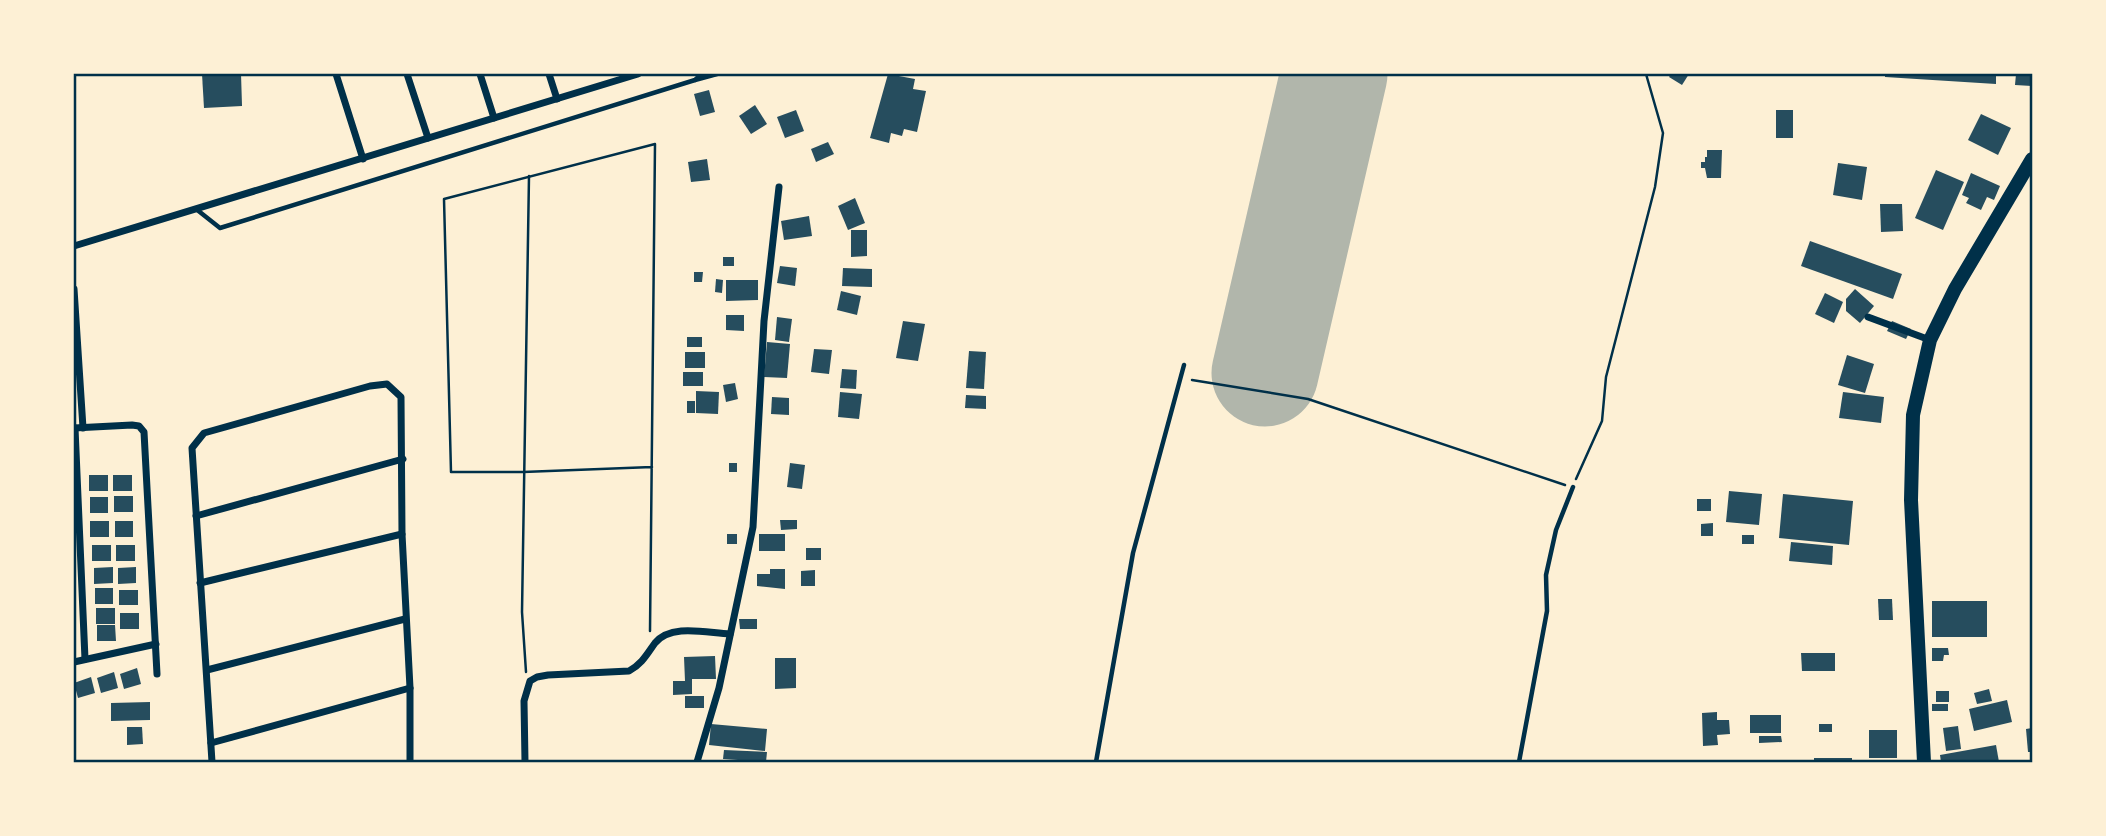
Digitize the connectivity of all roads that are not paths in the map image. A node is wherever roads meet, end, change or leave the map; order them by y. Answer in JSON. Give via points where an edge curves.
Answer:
{"nodes":[{"id":1,"x":336,"y":74,"type":"edge"},
{"id":2,"x":408,"y":74,"type":"edge"},
{"id":3,"x":480,"y":74,"type":"edge"},
{"id":4,"x":549,"y":74,"type":"edge"},
{"id":5,"x":638,"y":74,"type":"edge"},
{"id":6,"x":701,"y":74,"type":"edge"},
{"id":7,"x":717,"y":74,"type":"edge"},
{"id":8,"x":620,"y":76,"type":"edge"},
{"id":9,"x":695,"y":80,"type":"junction"},
{"id":10,"x":556,"y":99,"type":"junction"},
{"id":11,"x":494,"y":118,"type":"junction"},
{"id":12,"x":428,"y":138,"type":"junction"},
{"id":13,"x":363,"y":159,"type":"junction"},
{"id":14,"x":2032,"y":159,"type":"edge"},
{"id":15,"x":779,"y":187,"type":"dead end"},
{"id":16,"x":196,"y":209,"type":"junction"},
{"id":17,"x":74,"y":246,"type":"edge"},
{"id":18,"x":74,"y":289,"type":"edge"},
{"id":19,"x":1868,"y":317,"type":"dead end"},
{"id":20,"x":1930,"y":341,"type":"junction"},
{"id":21,"x":1184,"y":365,"type":"dead end"},
{"id":22,"x":77,"y":395,"type":"edge"},
{"id":23,"x":77,"y":428,"type":"edge"},
{"id":24,"x":402,"y":460,"type":"junction"},
{"id":25,"x":1573,"y":487,"type":"road end"},
{"id":26,"x":196,"y":516,"type":"junction"},
{"id":27,"x":402,"y":534,"type":"junction"},
{"id":28,"x":200,"y":583,"type":"junction"},
{"id":29,"x":405,"y":619,"type":"junction"},
{"id":30,"x":730,"y":634,"type":"junction"},
{"id":31,"x":156,"y":644,"type":"junction"},
{"id":32,"x":85,"y":660,"type":"junction"},
{"id":33,"x":74,"y":662,"type":"edge"},
{"id":34,"x":207,"y":670,"type":"junction"},
{"id":35,"x":157,"y":674,"type":"dead end"},
{"id":36,"x":410,"y":688,"type":"junction"},
{"id":37,"x":211,"y":743,"type":"junction"},
{"id":38,"x":212,"y":762,"type":"edge"},
{"id":39,"x":410,"y":762,"type":"edge"},
{"id":40,"x":524,"y":762,"type":"edge"},
{"id":41,"x":697,"y":762,"type":"edge"},
{"id":42,"x":1096,"y":762,"type":"edge"},
{"id":43,"x":1519,"y":762,"type":"edge"},
{"id":44,"x":1924,"y":762,"type":"edge"}],
"edges":[{"from":1,"to":13,"type":"street"},
{"from":2,"to":12,"type":"street"},
{"from":3,"to":11,"type":"street"},
{"from":4,"to":10,"type":"street"},
{"from":5,"to":8,"type":"street"},
{"from":6,"to":9,"type":"lane"},
{"from":7,"to":9,"type":"lane"},
{"from":8,"to":10,"type":"street"},
{"from":9,"to":16,"type":"lane","via":[[220,228]]},
{"from":10,"to":11,"type":"street"},
{"from":11,"to":12,"type":"street"},
{"from":12,"to":13,"type":"street"},
{"from":13,"to":16,"type":"street"},
{"from":14,"to":20,"type":"main road","via":[[1955,289]]},
{"from":15,"to":30,"type":"street","via":[[764,321],[753,527]]},
{"from":16,"to":17,"type":"street"},
{"from":18,"to":22,"type":"street"},
{"from":19,"to":20,"type":"street"},
{"from":20,"to":44,"type":"main road","via":[[1913,415],[1911,500]]},
{"from":21,"to":42,"type":"lane","via":[[1133,553]]},
{"from":22,"to":23,"type":"street"},
{"from":23,"to":31,"type":"street","via":[[132,425],[144,432]]},
{"from":23,"to":32,"type":"street"},
{"from":24,"to":26,"type":"street"},
{"from":24,"to":26,"type":"street","via":[[401,397],[387,384],[370,386],[204,432],[192,448]]},
{"from":24,"to":27,"type":"street"},
{"from":25,"to":43,"type":"lane","via":[[1556,530],[1546,575],[1547,611]]},
{"from":26,"to":28,"type":"street"},
{"from":27,"to":28,"type":"street"},
{"from":27,"to":29,"type":"street"},
{"from":28,"to":34,"type":"street"},
{"from":29,"to":34,"type":"street"},
{"from":29,"to":36,"type":"street"},
{"from":30,"to":40,"type":"street","via":[[668,632],[629,670],[548,675],[530,681],[524,701]]},
{"from":30,"to":41,"type":"street"},
{"from":31,"to":32,"type":"street"},
{"from":31,"to":35,"type":"street"},
{"from":32,"to":33,"type":"street"},
{"from":34,"to":37,"type":"street"},
{"from":36,"to":37,"type":"street"},
{"from":36,"to":39,"type":"street"},
{"from":37,"to":38,"type":"street"}]}
